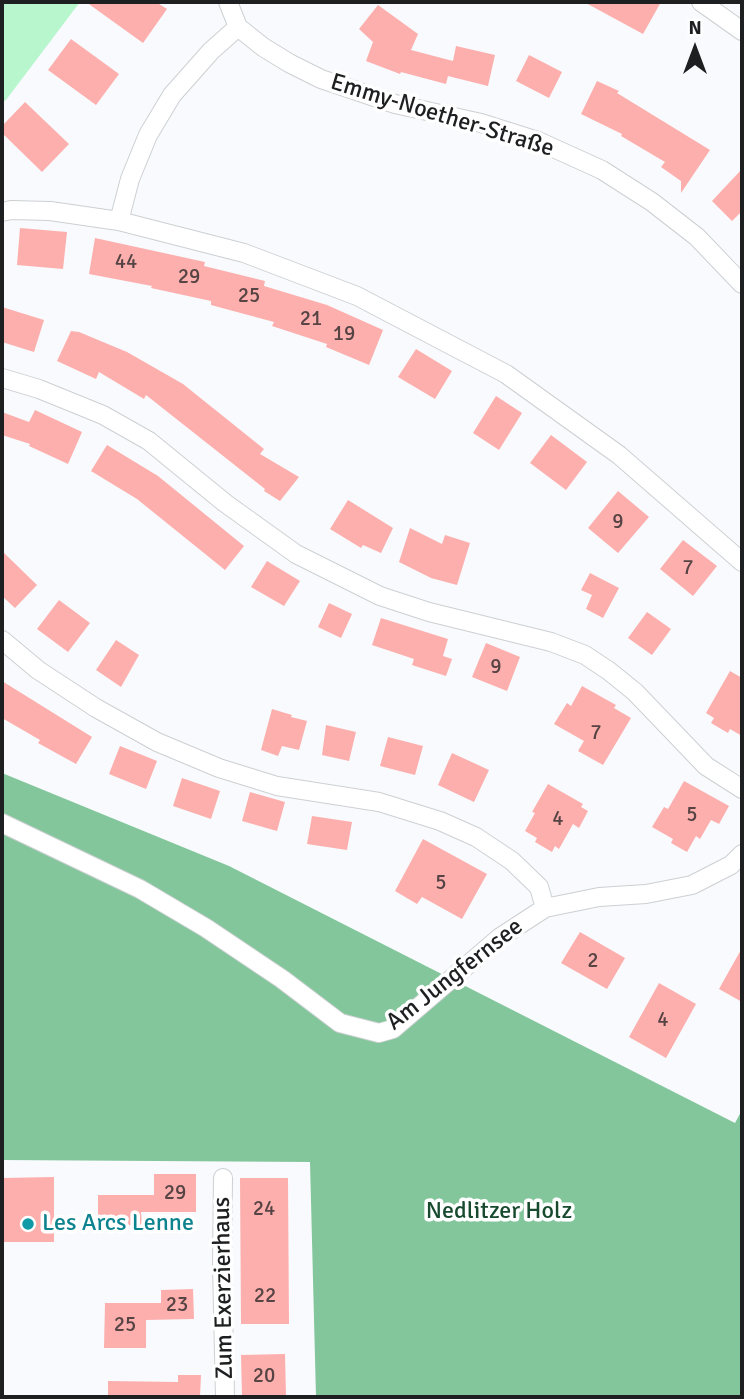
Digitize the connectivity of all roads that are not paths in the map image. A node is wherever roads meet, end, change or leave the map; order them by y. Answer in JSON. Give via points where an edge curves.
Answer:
{"nodes":[{"id":1,"x":228,"y":2,"type":"edge"},
{"id":2,"x":701,"y":2,"type":"edge"},
{"id":3,"x":238,"y":27,"type":"junction"},
{"id":4,"x":742,"y":31,"type":"edge"},
{"id":5,"x":2,"y":212,"type":"edge"},
{"id":6,"x":119,"y":221,"type":"junction"},
{"id":7,"x":742,"y":284,"type":"edge"},
{"id":8,"x":2,"y":378,"type":"edge"},
{"id":9,"x":742,"y":562,"type":"edge"},
{"id":10,"x":2,"y":639,"type":"edge"},
{"id":11,"x":742,"y":789,"type":"edge"},
{"id":12,"x":2,"y":823,"type":"edge"},
{"id":13,"x":742,"y":855,"type":"edge"},
{"id":14,"x":545,"y":908,"type":"junction"},
{"id":15,"x":223,"y":1178,"type":"dead end"},
{"id":16,"x":225,"y":1397,"type":"edge"}],
"edges":[{"from":1,"to":3,"type":"street"},
{"from":2,"to":4,"type":"street"},
{"from":3,"to":6,"type":"street","via":[[172,95],[148,135]]},
{"from":3,"to":7,"type":"street","name":"Emmy-Noether-Straße","via":[[262,47],[321,79],[395,104],[538,141],[602,170],[697,237]]},
{"from":5,"to":6,"type":"street","via":[[50,211]]},
{"from":6,"to":9,"type":"street","via":[[244,253],[357,296],[506,374],[619,455]]},
{"from":8,"to":11,"type":"street","via":[[103,415],[149,441],[296,554],[368,590],[429,612],[585,655],[635,692],[706,766]]},
{"from":10,"to":14,"type":"street","via":[[38,670],[96,708],[157,742],[219,768],[277,786],[379,802],[475,837],[539,887]]},
{"from":12,"to":14,"type":"street","name":"Am Jungfernsee","via":[[139,890],[206,928],[340,1023],[372,1032],[393,1030],[499,938]]},
{"from":13,"to":14,"type":"street","name":"Am Jungfernsee","via":[[692,885]]},
{"from":15,"to":16,"type":"street","name":"Zum Exerzierhaus"}]}
